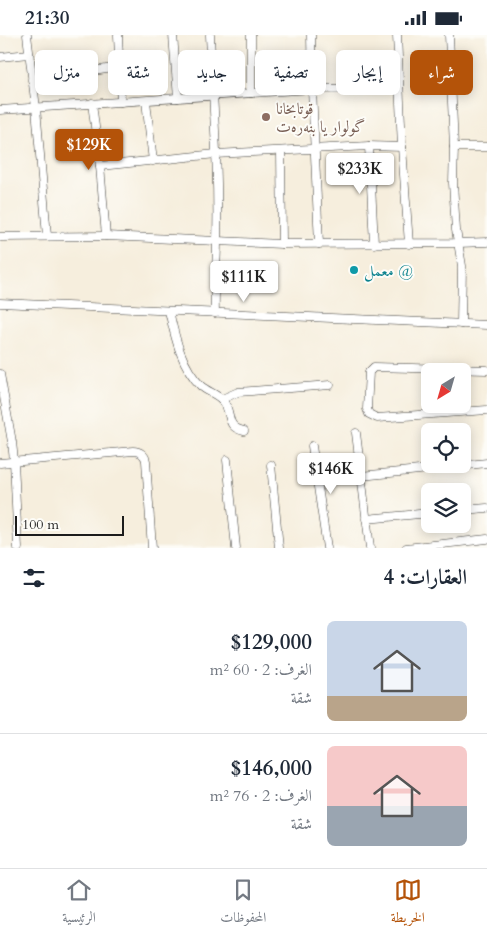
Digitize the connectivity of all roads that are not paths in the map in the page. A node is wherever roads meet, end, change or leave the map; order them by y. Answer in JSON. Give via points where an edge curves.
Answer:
{"nodes":[{"id":1,"x":27,"y":35,"type":"edge"},
{"id":2,"x":118,"y":35,"type":"edge"},
{"id":3,"x":173,"y":35,"type":"edge"},
{"id":4,"x":210,"y":35,"type":"edge"},
{"id":5,"x":251,"y":35,"type":"edge"},
{"id":6,"x":311,"y":35,"type":"edge"},
{"id":7,"x":397,"y":35,"type":"edge"},
{"id":8,"x":449,"y":35,"type":"edge"},
{"id":9,"x":119,"y":50,"type":"edge"},
{"id":10,"x":211,"y":50,"type":"edge"},
{"id":11,"x":311,"y":50,"type":"edge"},
{"id":12,"x":398,"y":50,"type":"edge"},
{"id":13,"x":29,"y":55,"type":"junction"},
{"id":14,"x":0,"y":57,"type":"edge"},
{"id":15,"x":108,"y":69,"type":"edge"},
{"id":16,"x":32,"y":80,"type":"junction"},
{"id":17,"x":245,"y":93,"type":"edge"},
{"id":18,"x":252,"y":93,"type":"junction"},
{"id":19,"x":255,"y":93,"type":"edge"},
{"id":20,"x":122,"y":95,"type":"edge"},
{"id":21,"x":213,"y":95,"type":"joint"},
{"id":22,"x":312,"y":95,"type":"edge"},
{"id":23,"x":399,"y":95,"type":"edge"},
{"id":24,"x":178,"y":98,"type":"junction"},
{"id":25,"x":122,"y":101,"type":"junction"},
{"id":26,"x":146,"y":101,"type":"junction"},
{"id":27,"x":92,"y":103,"type":"junction"},
{"id":28,"x":36,"y":108,"type":"junction"},
{"id":29,"x":0,"y":110,"type":"edge"},
{"id":30,"x":370,"y":146,"type":"junction"},
{"id":31,"x":402,"y":147,"type":"junction"},
{"id":32,"x":454,"y":147,"type":"junction"},
{"id":33,"x":487,"y":147,"type":"edge"},
{"id":34,"x":314,"y":149,"type":"junction"},
{"id":35,"x":281,"y":151,"type":"junction"},
{"id":36,"x":216,"y":154,"type":"junction"},
{"id":37,"x":153,"y":161,"type":"junction"},
{"id":38,"x":100,"y":166,"type":"junction"},
{"id":39,"x":106,"y":236,"type":"junction"},
{"id":40,"x":0,"y":237,"type":"edge"},
{"id":41,"x":47,"y":237,"type":"junction"},
{"id":42,"x":217,"y":241,"type":"junction"},
{"id":43,"x":487,"y":241,"type":"edge"},
{"id":44,"x":374,"y":243,"type":"junction"},
{"id":45,"x":458,"y":243,"type":"junction"},
{"id":46,"x":282,"y":244,"type":"junction"},
{"id":47,"x":319,"y":244,"type":"junction"},
{"id":48,"x":409,"y":244,"type":"junction"},
{"id":49,"x":0,"y":303,"type":"edge"},
{"id":50,"x":169,"y":311,"type":"junction"},
{"id":51,"x":215,"y":313,"type":"junction"},
{"id":52,"x":461,"y":324,"type":"junction"},
{"id":53,"x":487,"y":325,"type":"edge"},
{"id":54,"x":487,"y":370,"type":"edge"},
{"id":55,"x":0,"y":374,"type":"edge"},
{"id":56,"x":330,"y":385,"type":"dead end"},
{"id":57,"x":222,"y":399,"type":"junction"},
{"id":58,"x":487,"y":410,"type":"edge"},
{"id":59,"x":244,"y":431,"type":"dead end"},
{"id":60,"x":356,"y":433,"type":"dead end"},
{"id":61,"x":312,"y":446,"type":"dead end"},
{"id":62,"x":227,"y":460,"type":"dead end"},
{"id":63,"x":14,"y":461,"type":"junction"},
{"id":64,"x":0,"y":463,"type":"edge"},
{"id":65,"x":487,"y":463,"type":"edge"},
{"id":66,"x":271,"y":465,"type":"dead end"},
{"id":67,"x":361,"y":476,"type":"junction"},
{"id":68,"x":487,"y":507,"type":"edge"},
{"id":69,"x":471,"y":509,"type":"edge"},
{"id":70,"x":421,"y":514,"type":"edge"},
{"id":71,"x":366,"y":519,"type":"junction"},
{"id":72,"x":487,"y":539,"type":"edge"},
{"id":73,"x":18,"y":548,"type":"edge"},
{"id":74,"x":152,"y":548,"type":"edge"},
{"id":75,"x":236,"y":548,"type":"edge"},
{"id":76,"x":279,"y":548,"type":"edge"},
{"id":77,"x":327,"y":548,"type":"edge"},
{"id":78,"x":370,"y":548,"type":"edge"},
{"id":79,"x":406,"y":548,"type":"edge"}],
"edges":[{"from":1,"to":13,"type":"street"},
{"from":2,"to":9,"type":"street"},
{"from":3,"to":24,"type":"street"},
{"from":4,"to":10,"type":"street"},
{"from":5,"to":18,"type":"street"},
{"from":6,"to":11,"type":"street"},
{"from":7,"to":12,"type":"street"},
{"from":8,"to":32,"type":"street"},
{"from":13,"to":14,"type":"street"},
{"from":13,"to":16,"type":"street"},
{"from":15,"to":16,"type":"street"},
{"from":16,"to":28,"type":"street"},
{"from":17,"to":18,"type":"street"},
{"from":18,"to":19,"type":"street"},
{"from":20,"to":25,"type":"street"},
{"from":21,"to":24,"type":"street"},
{"from":21,"to":36,"type":"street"},
{"from":22,"to":34,"type":"street"},
{"from":23,"to":31,"type":"street"},
{"from":24,"to":26,"type":"street"},
{"from":25,"to":26,"type":"street"},
{"from":25,"to":27,"type":"street"},
{"from":26,"to":37,"type":"street"},
{"from":27,"to":28,"type":"street"},
{"from":27,"to":38,"type":"street"},
{"from":28,"to":29,"type":"street"},
{"from":28,"to":41,"type":"street"},
{"from":30,"to":31,"type":"street"},
{"from":30,"to":34,"type":"street"},
{"from":30,"to":44,"type":"street"},
{"from":31,"to":48,"type":"street"},
{"from":32,"to":33,"type":"street"},
{"from":32,"to":45,"type":"street"},
{"from":34,"to":35,"type":"street"},
{"from":34,"to":47,"type":"street"},
{"from":35,"to":36,"type":"street"},
{"from":35,"to":46,"type":"street"},
{"from":36,"to":37,"type":"street"},
{"from":36,"to":42,"type":"street"},
{"from":37,"to":38,"type":"street"},
{"from":38,"to":39,"type":"street"},
{"from":39,"to":41,"type":"street"},
{"from":39,"to":42,"type":"street"},
{"from":40,"to":41,"type":"street"},
{"from":42,"to":46,"type":"street"},
{"from":42,"to":51,"type":"street"},
{"from":43,"to":45,"type":"street"},
{"from":44,"to":47,"type":"street"},
{"from":44,"to":48,"type":"street"},
{"from":45,"to":48,"type":"street"},
{"from":45,"to":52,"type":"street","via":[[462,266]]},
{"from":46,"to":47,"type":"street"},
{"from":49,"to":50,"type":"street"},
{"from":50,"to":51,"type":"street"},
{"from":50,"to":57,"type":"street","via":[[177,344],[190,372],[204,389]]},
{"from":51,"to":52,"type":"street"},
{"from":52,"to":53,"type":"street"},
{"from":54,"to":58,"type":"street","via":[[374,367],[369,372],[367,409],[377,418]]},
{"from":55,"to":63,"type":"street"},
{"from":56,"to":57,"type":"street","via":[[238,392]]},
{"from":57,"to":59,"type":"street","via":[[232,423]]},
{"from":60,"to":67,"type":"street"},
{"from":61,"to":77,"type":"street"},
{"from":62,"to":75,"type":"street"},
{"from":63,"to":64,"type":"street"},
{"from":63,"to":73,"type":"street"},
{"from":63,"to":74,"type":"street","via":[[142,453],[146,461]]},
{"from":65,"to":67,"type":"street"},
{"from":66,"to":76,"type":"street"},
{"from":67,"to":71,"type":"street"},
{"from":68,"to":69,"type":"street"},
{"from":70,"to":71,"type":"street"},
{"from":71,"to":78,"type":"street"},
{"from":72,"to":79,"type":"street"}]}
